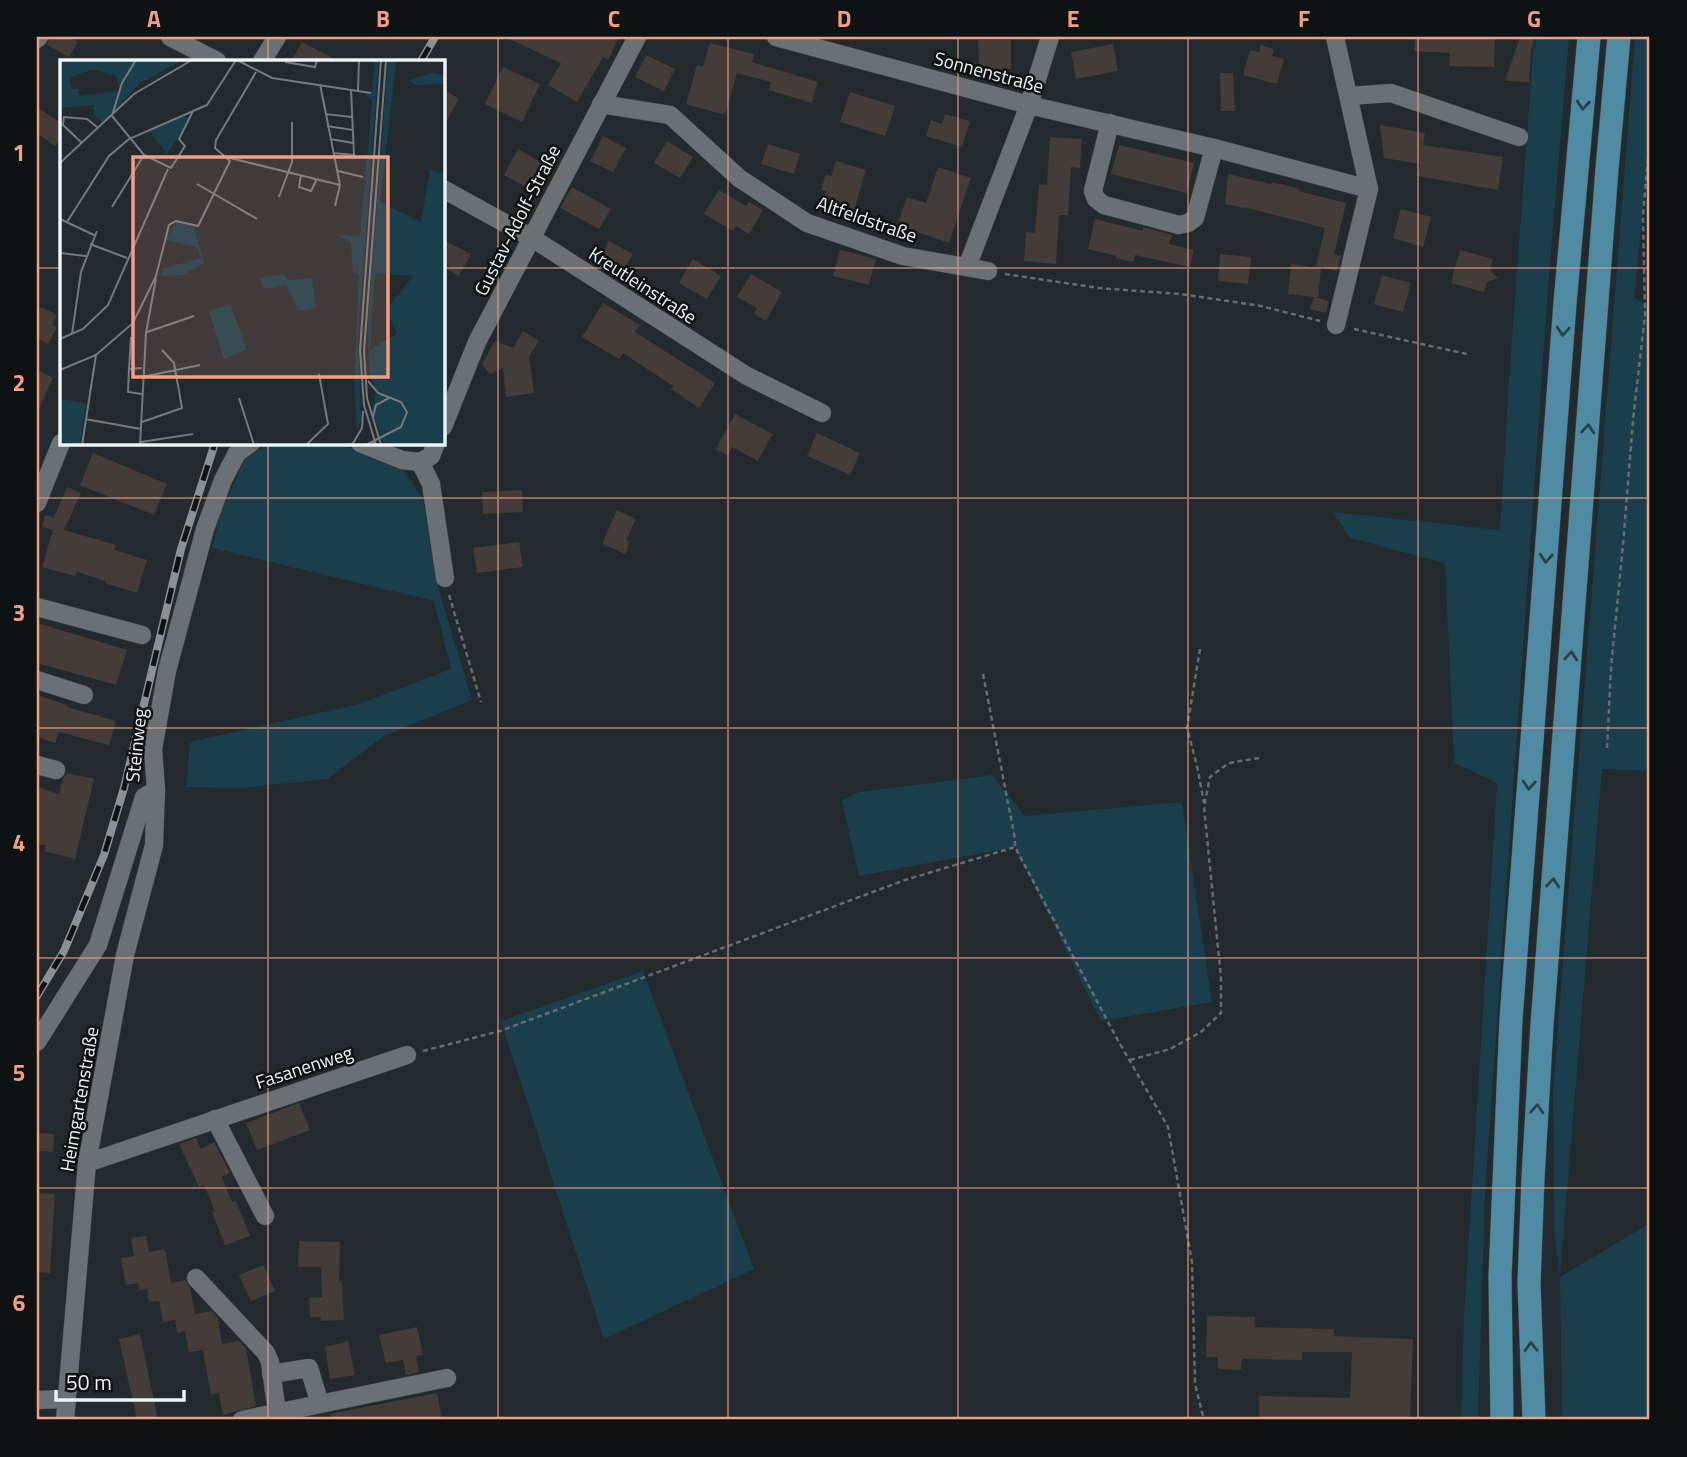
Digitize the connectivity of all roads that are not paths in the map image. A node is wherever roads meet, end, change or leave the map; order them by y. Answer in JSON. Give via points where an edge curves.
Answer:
{"nodes":[{"id":1,"x":170,"y":37,"type":"edge"},
{"id":2,"x":277,"y":37,"type":"edge"},
{"id":3,"x":637,"y":37,"type":"edge"},
{"id":4,"x":776,"y":37,"type":"edge"},
{"id":5,"x":1051,"y":37,"type":"edge"},
{"id":6,"x":1335,"y":37,"type":"edge"},
{"id":7,"x":1588,"y":37,"type":"edge"},
{"id":8,"x":1619,"y":37,"type":"edge"},
{"id":9,"x":215,"y":60,"type":"edge"},
{"id":10,"x":263,"y":60,"type":"edge"},
{"id":11,"x":1349,"y":96,"type":"junction"},
{"id":12,"x":601,"y":104,"type":"junction"},
{"id":13,"x":1029,"y":106,"type":"junction"},
{"id":14,"x":1110,"y":123,"type":"junction"},
{"id":15,"x":1519,"y":136,"type":"dead end"},
{"id":16,"x":1214,"y":148,"type":"junction"},
{"id":17,"x":1369,"y":189,"type":"junction"},
{"id":18,"x":444,"y":190,"type":"edge"},
{"id":19,"x":532,"y":238,"type":"junction"},
{"id":20,"x":967,"y":267,"type":"junction"},
{"id":21,"x":988,"y":271,"type":"road end"},
{"id":22,"x":1336,"y":325,"type":"road end"},
{"id":23,"x":822,"y":413,"type":"dead end"},
{"id":24,"x":444,"y":424,"type":"edge"},
{"id":25,"x":61,"y":444,"type":"edge"},
{"id":26,"x":250,"y":444,"type":"edge"},
{"id":27,"x":362,"y":444,"type":"edge"},
{"id":28,"x":429,"y":454,"type":"edge"},
{"id":29,"x":37,"y":503,"type":"edge"},
{"id":30,"x":444,"y":578,"type":"road end"},
{"id":31,"x":37,"y":607,"type":"edge"},
{"id":32,"x":142,"y":635,"type":"dead end"},
{"id":33,"x":37,"y":680,"type":"edge"},
{"id":34,"x":84,"y":695,"type":"dead end"},
{"id":35,"x":37,"y":765,"type":"edge"},
{"id":36,"x":56,"y":770,"type":"dead end"},
{"id":37,"x":156,"y":790,"type":"junction"},
{"id":38,"x":98,"y":945,"type":"junction"},
{"id":39,"x":125,"y":955,"type":"junction"},
{"id":40,"x":37,"y":1042,"type":"edge"},
{"id":41,"x":407,"y":1055,"type":"road end"},
{"id":42,"x":215,"y":1119,"type":"junction"},
{"id":43,"x":87,"y":1163,"type":"junction"},
{"id":44,"x":265,"y":1216,"type":"dead end"},
{"id":45,"x":196,"y":1278,"type":"dead end"},
{"id":46,"x":271,"y":1374,"type":"junction"},
{"id":47,"x":447,"y":1378,"type":"dead end"},
{"id":48,"x":65,"y":1399,"type":"junction"},
{"id":49,"x":37,"y":1400,"type":"edge"},
{"id":50,"x":320,"y":1404,"type":"junction"},
{"id":51,"x":277,"y":1417,"type":"edge"},
{"id":52,"x":1534,"y":1419,"type":"edge"},
{"id":53,"x":65,"y":1420,"type":"edge"},
{"id":54,"x":242,"y":1420,"type":"edge"},
{"id":55,"x":1502,"y":1420,"type":"edge"}],
"edges":[{"from":1,"to":9,"type":"street"},
{"from":2,"to":10,"type":"street"},
{"from":3,"to":12,"type":"street","name":"Gustav-Adolf-Straße"},
{"from":4,"to":13,"type":"street","name":"Sonnenstraße"},
{"from":5,"to":13,"type":"street"},
{"from":6,"to":11,"type":"street"},
{"from":7,"to":55,"type":"main road","one_way":true,"via":[[1511,1019],[1500,1278]]},
{"from":52,"to":8,"type":"main road","one_way":true,"via":[[1529,1283],[1539,1066]]},
{"from":11,"to":15,"type":"street","via":[[1391,93]]},
{"from":11,"to":17,"type":"street"},
{"from":12,"to":19,"type":"street","name":"Gustav-Adolf-Straße"},
{"from":12,"to":20,"type":"street","name":"Altfeldstraße","via":[[670,115],[739,178],[807,223],[903,257]]},
{"from":13,"to":14,"type":"street","name":"Sonnenstraße"},
{"from":13,"to":20,"type":"street"},
{"from":14,"to":16,"type":"street","name":"Sonnenstraße"},
{"from":14,"to":16,"type":"street","via":[[1093,191],[1096,199],[1179,225],[1195,218]]},
{"from":16,"to":17,"type":"street","name":"Sonnenstraße"},
{"from":17,"to":22,"type":"street"},
{"from":18,"to":19,"type":"street","name":"Kreutleinstraße"},
{"from":19,"to":23,"type":"street","name":"Kreutleinstraße","via":[[747,376]]},
{"from":19,"to":24,"type":"street","name":"Gustav-Adolf-Straße","via":[[477,342]]},
{"from":20,"to":21,"type":"street","name":"Altfeldstraße"},
{"from":25,"to":29,"type":"street"},
{"from":26,"to":37,"type":"street","name":"Steinweg","via":[[237,453],[205,528],[167,670],[153,749]]},
{"from":27,"to":28,"type":"street","via":[[402,460]]},
{"from":28,"to":30,"type":"street"},
{"from":31,"to":32,"type":"street"},
{"from":33,"to":34,"type":"street"},
{"from":35,"to":36,"type":"street"},
{"from":37,"to":38,"type":"street","name":"Steinweg","via":[[144,797]]},
{"from":37,"to":39,"type":"street","name":"Heimgartenstraße","via":[[154,845]]},
{"from":38,"to":39,"type":"street"},
{"from":38,"to":40,"type":"street","name":"Steinweg"},
{"from":39,"to":43,"type":"street","name":"Heimgartenstraße"},
{"from":41,"to":42,"type":"street","name":"Fasanenweg"},
{"from":42,"to":43,"type":"street","name":"Fasanenweg"},
{"from":42,"to":44,"type":"street"},
{"from":43,"to":48,"type":"street","name":"Heimgartenstraße"},
{"from":45,"to":46,"type":"street","via":[[266,1353]]},
{"from":46,"to":50,"type":"street","via":[[309,1368]]},
{"from":46,"to":51,"type":"street"},
{"from":47,"to":50,"type":"street"},
{"from":48,"to":49,"type":"street"},
{"from":48,"to":53,"type":"street","name":"Heimgartenstraße"},
{"from":50,"to":51,"type":"street"},
{"from":51,"to":54,"type":"street"}]}
